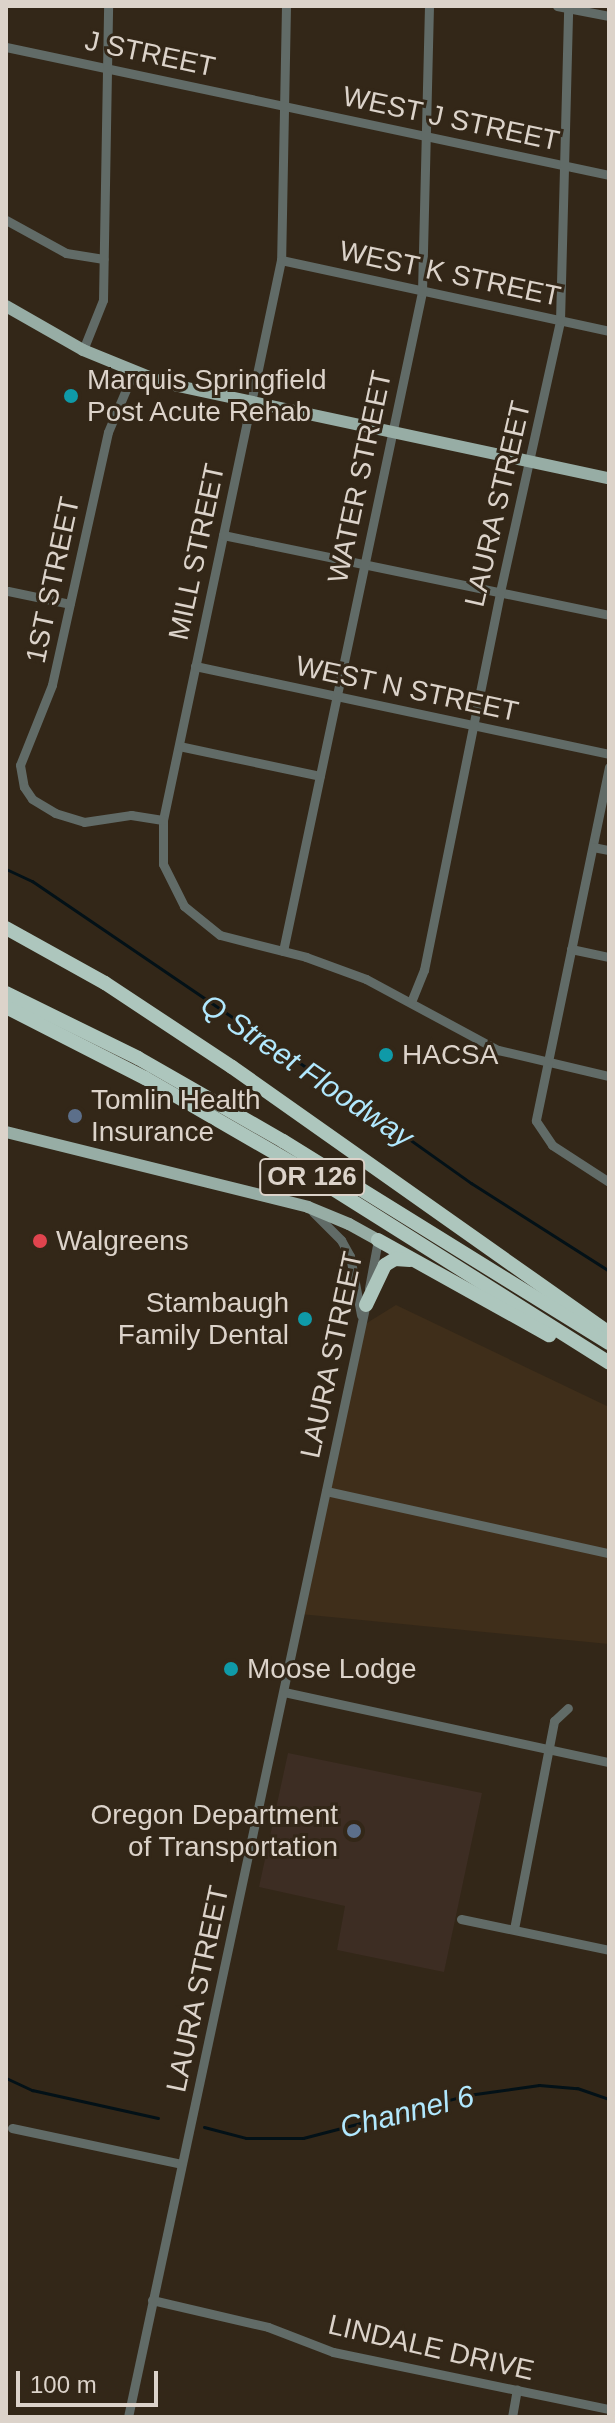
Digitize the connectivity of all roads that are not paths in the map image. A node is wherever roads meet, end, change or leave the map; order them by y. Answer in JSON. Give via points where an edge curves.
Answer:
{"nodes":[{"id":1,"x":108,"y":6,"type":"edge"},
{"id":2,"x":286,"y":6,"type":"edge"},
{"id":3,"x":429,"y":6,"type":"edge"},
{"id":4,"x":557,"y":6,"type":"edge"},
{"id":5,"x":568,"y":8,"type":"junction"},
{"id":6,"x":609,"y":16,"type":"edge"},
{"id":7,"x":6,"y":47,"type":"edge"},
{"id":8,"x":107,"y":68,"type":"junction"},
{"id":9,"x":284,"y":105,"type":"junction"},
{"id":10,"x":426,"y":136,"type":"junction"},
{"id":11,"x":563,"y":166,"type":"junction"},
{"id":12,"x":609,"y":175,"type":"edge"},
{"id":13,"x":6,"y":220,"type":"edge"},
{"id":14,"x":104,"y":259,"type":"junction"},
{"id":15,"x":281,"y":260,"type":"junction"},
{"id":16,"x":422,"y":292,"type":"junction"},
{"id":17,"x":6,"y":306,"type":"edge"},
{"id":18,"x":560,"y":321,"type":"junction"},
{"id":19,"x":609,"y":331,"type":"edge"},
{"id":20,"x":83,"y":350,"type":"junction"},
{"id":21,"x":133,"y":373,"type":"junction"},
{"id":22,"x":250,"y":403,"type":"junction"},
{"id":23,"x":392,"y":433,"type":"junction"},
{"id":24,"x":531,"y":462,"type":"junction"},
{"id":25,"x":609,"y":478,"type":"edge"},
{"id":26,"x":223,"y":535,"type":"junction"},
{"id":27,"x":364,"y":563,"type":"junction"},
{"id":28,"x":8,"y":591,"type":"dead end"},
{"id":29,"x":500,"y":592,"type":"junction"},
{"id":30,"x":70,"y":604,"type":"junction"},
{"id":31,"x":609,"y":615,"type":"edge"},
{"id":32,"x":195,"y":666,"type":"junction"},
{"id":33,"x":336,"y":696,"type":"junction"},
{"id":34,"x":472,"y":725,"type":"junction"},
{"id":35,"x":179,"y":746,"type":"junction"},
{"id":36,"x":609,"y":754,"type":"edge"},
{"id":37,"x":609,"y":767,"type":"edge"},
{"id":38,"x":320,"y":776,"type":"junction"},
{"id":39,"x":163,"y":820,"type":"junction"},
{"id":40,"x":593,"y":847,"type":"junction"},
{"id":41,"x":609,"y":850,"type":"edge"},
{"id":42,"x":6,"y":928,"type":"edge"},
{"id":43,"x":571,"y":949,"type":"junction"},
{"id":44,"x":283,"y":951,"type":"junction"},
{"id":45,"x":609,"y":957,"type":"edge"},
{"id":46,"x":6,"y":993,"type":"edge"},
{"id":47,"x":411,"y":1002,"type":"junction"},
{"id":48,"x":6,"y":1007,"type":"edge"},
{"id":49,"x":547,"y":1062,"type":"junction"},
{"id":50,"x":609,"y":1076,"type":"edge"},
{"id":51,"x":6,"y":1132,"type":"edge"},
{"id":52,"x":609,"y":1182,"type":"edge"},
{"id":53,"x":308,"y":1207,"type":"junction"},
{"id":54,"x":378,"y":1240,"type":"junction"},
{"id":55,"x":414,"y":1261,"type":"junction"},
{"id":56,"x":366,"y":1305,"type":"junction"},
{"id":57,"x":362,"y":1326,"type":"junction"},
{"id":58,"x":609,"y":1333,"type":"edge"},
{"id":59,"x":609,"y":1343,"type":"edge"},
{"id":60,"x":609,"y":1364,"type":"edge"},
{"id":61,"x":326,"y":1491,"type":"junction"},
{"id":62,"x":609,"y":1553,"type":"edge"},
{"id":63,"x":284,"y":1692,"type":"junction"},
{"id":64,"x":568,"y":1708,"type":"dead end"},
{"id":65,"x":549,"y":1749,"type":"junction"},
{"id":66,"x":609,"y":1762,"type":"edge"},
{"id":67,"x":461,"y":1919,"type":"dead end"},
{"id":68,"x":514,"y":1929,"type":"junction"},
{"id":69,"x":609,"y":1950,"type":"edge"},
{"id":70,"x":12,"y":2128,"type":"dead end"},
{"id":71,"x":181,"y":2164,"type":"junction"},
{"id":72,"x":152,"y":2300,"type":"junction"},
{"id":73,"x":517,"y":2389,"type":"junction"},
{"id":74,"x":609,"y":2409,"type":"edge"},
{"id":75,"x":128,"y":2417,"type":"edge"},
{"id":76,"x":512,"y":2417,"type":"edge"}],
"edges":[{"from":1,"to":8,"type":"street"},
{"from":2,"to":9,"type":"street","name":"MILL STREET"},
{"from":3,"to":10,"type":"street","name":"WATER STREET"},
{"from":4,"to":5,"type":"street"},
{"from":5,"to":6,"type":"street"},
{"from":5,"to":11,"type":"street","name":"LAURA STREET"},
{"from":7,"to":8,"type":"street","name":"J STREET"},
{"from":8,"to":9,"type":"street","name":"J STREET"},
{"from":8,"to":14,"type":"street"},
{"from":9,"to":10,"type":"street","name":"WEST J STREET"},
{"from":9,"to":15,"type":"street","name":"MILL STREET"},
{"from":10,"to":11,"type":"street","name":"WEST J STREET"},
{"from":10,"to":16,"type":"street","name":"WATER STREET"},
{"from":11,"to":12,"type":"street","name":"WEST J STREET"},
{"from":11,"to":18,"type":"street","name":"LAURA STREET"},
{"from":13,"to":14,"type":"street","via":[[66,253]]},
{"from":14,"to":20,"type":"street","via":[[103,300]]},
{"from":15,"to":16,"type":"street","name":"WEST K STREET"},
{"from":15,"to":22,"type":"street","name":"MILL STREET"},
{"from":16,"to":18,"type":"street","name":"WEST K STREET"},
{"from":16,"to":23,"type":"street","name":"WATER STREET"},
{"from":17,"to":20,"type":"main road"},
{"from":18,"to":19,"type":"street","name":"WEST K STREET"},
{"from":18,"to":24,"type":"street","name":"LAURA STREET"},
{"from":20,"to":21,"type":"main road"},
{"from":21,"to":22,"type":"main road"},
{"from":21,"to":30,"type":"street","name":"1ST STREET","via":[[108,432]]},
{"from":22,"to":23,"type":"main road"},
{"from":22,"to":26,"type":"street","name":"MILL STREET"},
{"from":23,"to":24,"type":"main road"},
{"from":23,"to":27,"type":"street","name":"WATER STREET"},
{"from":24,"to":25,"type":"main road"},
{"from":24,"to":29,"type":"street","name":"LAURA STREET"},
{"from":26,"to":27,"type":"street"},
{"from":26,"to":32,"type":"street","name":"MILL STREET"},
{"from":27,"to":29,"type":"street"},
{"from":27,"to":33,"type":"street","name":"WATER STREET"},
{"from":28,"to":30,"type":"street"},
{"from":29,"to":31,"type":"street"},
{"from":29,"to":34,"type":"street","name":"LAURA STREET"},
{"from":30,"to":39,"type":"street","name":"1ST STREET","via":[[52,685],[22,754],[24,787],[32,799],[55,813],[84,822],[131,815]]},
{"from":32,"to":33,"type":"street","name":"WEST N STREET"},
{"from":32,"to":35,"type":"street","name":"MILL STREET"},
{"from":33,"to":34,"type":"street","name":"WEST N STREET"},
{"from":33,"to":38,"type":"street","name":"WATER STREET"},
{"from":34,"to":36,"type":"street","name":"WEST N STREET"},
{"from":34,"to":47,"type":"street","name":"LAURA STREET","via":[[424,970]]},
{"from":35,"to":38,"type":"street"},
{"from":35,"to":39,"type":"street","name":"MILL STREET"},
{"from":37,"to":40,"type":"street"},
{"from":38,"to":44,"type":"street","name":"WATER STREET"},
{"from":39,"to":44,"type":"street","name":"MILL STREET","via":[[163,864],[184,906],[220,935]]},
{"from":40,"to":41,"type":"street"},
{"from":40,"to":43,"type":"street"},
{"from":42,"to":58,"type":"highway","via":[[105,983],[232,1067]]},
{"from":43,"to":45,"type":"street"},
{"from":43,"to":49,"type":"street"},
{"from":44,"to":47,"type":"street","name":"MILL STREET","via":[[334,965]]},
{"from":46,"to":59,"type":"highway","number":"OR 126","via":[[138,1058],[283,1141]]},
{"from":47,"to":49,"type":"street","name":"MILL STREET","via":[[498,1050]]},
{"from":48,"to":60,"type":"highway","number":"OR 126","via":[[145,1078],[278,1156]]},
{"from":49,"to":50,"type":"street","name":"MILL STREET"},
{"from":49,"to":52,"type":"street","via":[[537,1109],[541,1133]]},
{"from":51,"to":53,"type":"main road"},
{"from":53,"to":54,"type":"main road"},
{"from":53,"to":57,"type":"street","via":[[350,1256]]},
{"from":54,"to":55,"type":"highway"},
{"from":54,"to":56,"type":"street","name":"LAURA STREET"},
{"from":55,"to":56,"type":"highway","via":[[395,1259],[385,1265]]},
{"from":55,"to":60,"type":"highway"},
{"from":56,"to":57,"type":"street","name":"LAURA STREET"},
{"from":57,"to":61,"type":"street","name":"LAURA STREET"},
{"from":61,"to":62,"type":"street"},
{"from":61,"to":63,"type":"street","name":"LAURA STREET"},
{"from":63,"to":65,"type":"street"},
{"from":63,"to":71,"type":"street","name":"LAURA STREET"},
{"from":64,"to":65,"type":"street","via":[[554,1721]]},
{"from":65,"to":66,"type":"street"},
{"from":65,"to":68,"type":"street"},
{"from":67,"to":68,"type":"street"},
{"from":68,"to":69,"type":"street"},
{"from":70,"to":71,"type":"street"},
{"from":71,"to":72,"type":"street","name":"LAURA STREET"},
{"from":72,"to":73,"type":"street","name":"LINDALE DRIVE","via":[[268,2327],[333,2352]]},
{"from":72,"to":75,"type":"street","name":"LAURA STREET"},
{"from":73,"to":74,"type":"street","name":"LINDALE DRIVE"},
{"from":73,"to":76,"type":"street"}]}
